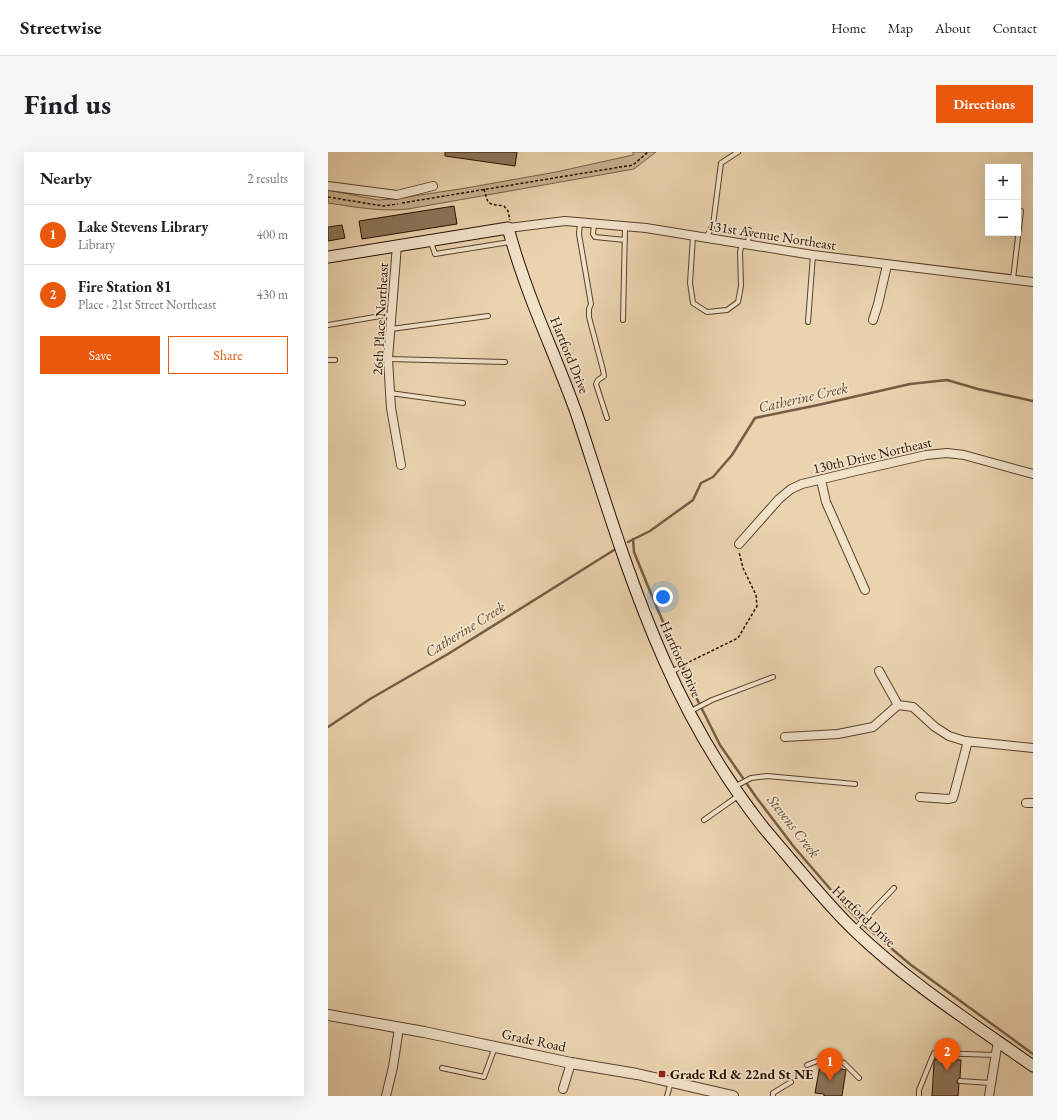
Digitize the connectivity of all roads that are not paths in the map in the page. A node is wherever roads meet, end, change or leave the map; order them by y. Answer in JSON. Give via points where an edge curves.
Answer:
{"nodes":[{"id":1,"x":738,"y":152,"type":"edge"},
{"id":2,"x":328,"y":186,"type":"edge"},
{"id":3,"x":433,"y":186,"type":"dead end"},
{"id":4,"x":580,"y":223,"type":"junction"},
{"id":5,"x":594,"y":224,"type":"junction"},
{"id":6,"x":625,"y":227,"type":"junction"},
{"id":7,"x":510,"y":228,"type":"junction"},
{"id":8,"x":749,"y":230,"type":"dead end"},
{"id":9,"x":693,"y":236,"type":"junction"},
{"id":10,"x":1018,"y":236,"type":"edge"},
{"id":11,"x":705,"y":238,"type":"junction"},
{"id":12,"x":430,"y":240,"type":"junction"},
{"id":13,"x":625,"y":240,"type":"junction"},
{"id":14,"x":512,"y":242,"type":"junction"},
{"id":15,"x":397,"y":245,"type":"junction"},
{"id":16,"x":745,"y":245,"type":"junction"},
{"id":17,"x":813,"y":255,"type":"junction"},
{"id":18,"x":328,"y":257,"type":"edge"},
{"id":19,"x":887,"y":265,"type":"junction"},
{"id":20,"x":1013,"y":279,"type":"junction"},
{"id":21,"x":1033,"y":282,"type":"edge"},
{"id":22,"x":392,"y":314,"type":"junction"},
{"id":23,"x":488,"y":316,"type":"dead end"},
{"id":24,"x":623,"y":320,"type":"dead end"},
{"id":25,"x":873,"y":320,"type":"dead end"},
{"id":26,"x":808,"y":322,"type":"dead end"},
{"id":27,"x":328,"y":325,"type":"edge"},
{"id":28,"x":391,"y":329,"type":"junction"},
{"id":29,"x":388,"y":358,"type":"junction"},
{"id":30,"x":328,"y":360,"type":"edge"},
{"id":31,"x":335,"y":360,"type":"dead end"},
{"id":32,"x":505,"y":362,"type":"dead end"},
{"id":33,"x":390,"y":393,"type":"junction"},
{"id":34,"x":463,"y":403,"type":"dead end"},
{"id":35,"x":607,"y":418,"type":"dead end"},
{"id":36,"x":401,"y":465,"type":"dead end"},
{"id":37,"x":1033,"y":474,"type":"edge"},
{"id":38,"x":821,"y":480,"type":"junction"},
{"id":39,"x":739,"y":544,"type":"road end"},
{"id":40,"x":865,"y":590,"type":"dead end"},
{"id":41,"x":683,"y":665,"type":"road end"},
{"id":42,"x":673,"y":671,"type":"junction"},
{"id":43,"x":879,"y":671,"type":"dead end"},
{"id":44,"x":773,"y":677,"type":"dead end"},
{"id":45,"x":898,"y":705,"type":"junction"},
{"id":46,"x":692,"y":710,"type":"junction"},
{"id":47,"x":785,"y":737,"type":"dead end"},
{"id":48,"x":968,"y":741,"type":"junction"},
{"id":49,"x":1033,"y":748,"type":"edge"},
{"id":50,"x":855,"y":784,"type":"dead end"},
{"id":51,"x":738,"y":788,"type":"junction"},
{"id":52,"x":920,"y":796,"type":"dead end"},
{"id":53,"x":704,"y":820,"type":"dead end"},
{"id":54,"x":894,"y":888,"type":"dead end"},
{"id":55,"x":856,"y":927,"type":"junction"},
{"id":56,"x":328,"y":1015,"type":"edge"},
{"id":57,"x":399,"y":1028,"type":"junction"},
{"id":58,"x":998,"y":1042,"type":"junction"},
{"id":59,"x":495,"y":1046,"type":"junction"},
{"id":60,"x":996,"y":1055,"type":"junction"},
{"id":61,"x":572,"y":1063,"type":"junction"},
{"id":62,"x":807,"y":1065,"type":"dead end"},
{"id":63,"x":1033,"y":1066,"type":"edge"},
{"id":64,"x":442,"y":1068,"type":"dead end"},
{"id":65,"x":859,"y":1078,"type":"dead end"},
{"id":66,"x":960,"y":1081,"type":"dead end"},
{"id":67,"x":671,"y":1082,"type":"junction"},
{"id":68,"x":791,"y":1082,"type":"dead end"},
{"id":69,"x":991,"y":1083,"type":"junction"},
{"id":70,"x":563,"y":1089,"type":"dead end"},
{"id":71,"x":386,"y":1096,"type":"edge"},
{"id":72,"x":667,"y":1096,"type":"edge"},
{"id":73,"x":733,"y":1096,"type":"edge"},
{"id":74,"x":773,"y":1096,"type":"edge"},
{"id":75,"x":919,"y":1096,"type":"edge"},
{"id":76,"x":989,"y":1096,"type":"edge"}],
"edges":[{"from":1,"to":11,"type":"lane","via":[[721,162],[713,225]]},
{"from":2,"to":3,"type":"street","via":[[397,195]]},
{"from":4,"to":5,"type":"street","name":"131st Avenue Northeast"},
{"from":4,"to":7,"type":"street","name":"131st Avenue Northeast","via":[[565,221]]},
{"from":4,"to":35,"type":"lane","via":[[579,234],[591,304],[588,309],[589,316],[604,370],[604,376],[596,384]]},
{"from":5,"to":6,"type":"street","name":"131st Avenue Northeast"},
{"from":5,"to":13,"type":"lane","via":[[595,237]]},
{"from":6,"to":9,"type":"street","name":"131st Avenue Northeast"},
{"from":6,"to":13,"type":"lane"},
{"from":7,"to":12,"type":"main road"},
{"from":7,"to":14,"type":"main road","name":"Hartford Drive"},
{"from":8,"to":16,"type":"lane"},
{"from":9,"to":11,"type":"street","name":"131st Avenue Northeast"},
{"from":9,"to":16,"type":"lane","via":[[690,282],[694,303],[707,312],[727,310],[738,302],[741,286],[740,252]]},
{"from":10,"to":20,"type":"lane"},
{"from":11,"to":16,"type":"street","name":"131st Avenue Northeast"},
{"from":12,"to":14,"type":"lane","via":[[435,254]]},
{"from":12,"to":15,"type":"main road"},
{"from":13,"to":24,"type":"lane"},
{"from":14,"to":42,"type":"main road","name":"Hartford Drive","via":[[533,304],[570,394],[646,618]]},
{"from":15,"to":18,"type":"main road"},
{"from":15,"to":22,"type":"street","name":"26th Place Northeast"},
{"from":16,"to":17,"type":"street","name":"131st Avenue Northeast"},
{"from":17,"to":19,"type":"street","name":"131st Avenue Northeast"},
{"from":17,"to":26,"type":"lane"},
{"from":19,"to":20,"type":"street","name":"131st Avenue Northeast"},
{"from":19,"to":25,"type":"street"},
{"from":20,"to":21,"type":"street","name":"131st Avenue Northeast"},
{"from":22,"to":27,"type":"lane"},
{"from":22,"to":28,"type":"street","name":"26th Place Northeast"},
{"from":23,"to":28,"type":"lane"},
{"from":28,"to":29,"type":"street","name":"26th Place Northeast"},
{"from":29,"to":32,"type":"lane"},
{"from":29,"to":33,"type":"street","name":"26th Place Northeast"},
{"from":30,"to":31,"type":"lane"},
{"from":33,"to":34,"type":"lane"},
{"from":33,"to":36,"type":"street","name":"26th Place Northeast"},
{"from":37,"to":38,"type":"street","name":"130th Drive Northeast","via":[[964,455],[947,453],[926,455]]},
{"from":38,"to":39,"type":"street","name":"130th Drive Northeast","via":[[791,489]]},
{"from":38,"to":40,"type":"street","via":[[826,502]]},
{"from":41,"to":42,"type":"lane"},
{"from":42,"to":46,"type":"main road","name":"Hartford Drive"},
{"from":43,"to":45,"type":"street"},
{"from":44,"to":46,"type":"lane"},
{"from":45,"to":47,"type":"street","via":[[873,727],[838,734]]},
{"from":45,"to":48,"type":"street","via":[[913,707],[949,736]]},
{"from":46,"to":51,"type":"main road","name":"Hartford Drive","via":[[713,753]]},
{"from":48,"to":49,"type":"street"},
{"from":48,"to":52,"type":"street","via":[[953,798],[948,800]]},
{"from":50,"to":51,"type":"lane","via":[[767,776],[751,778]]},
{"from":51,"to":53,"type":"lane"},
{"from":51,"to":55,"type":"main road","name":"Hartford Drive","via":[[762,826],[823,898]]},
{"from":54,"to":55,"type":"lane"},
{"from":55,"to":58,"type":"main road","name":"Hartford Drive","via":[[880,954]]},
{"from":56,"to":57,"type":"street","name":"Grade Road"},
{"from":57,"to":59,"type":"street","name":"Grade Road"},
{"from":57,"to":71,"type":"street"},
{"from":58,"to":60,"type":"street"},
{"from":58,"to":63,"type":"main road","name":"Hartford Drive"},
{"from":59,"to":61,"type":"street","name":"Grade Road"},
{"from":59,"to":64,"type":"lane","via":[[484,1077]]},
{"from":60,"to":69,"type":"street"},
{"from":60,"to":75,"type":"lane","via":[[934,1053]]},
{"from":61,"to":67,"type":"street","name":"Grade Road"},
{"from":61,"to":70,"type":"street"},
{"from":62,"to":65,"type":"lane","via":[[826,1058],[844,1063]]},
{"from":66,"to":69,"type":"lane"},
{"from":67,"to":72,"type":"lane"},
{"from":67,"to":73,"type":"street","name":"Grade Road"},
{"from":68,"to":74,"type":"lane","via":[[773,1093]]},
{"from":69,"to":76,"type":"street"}]}
